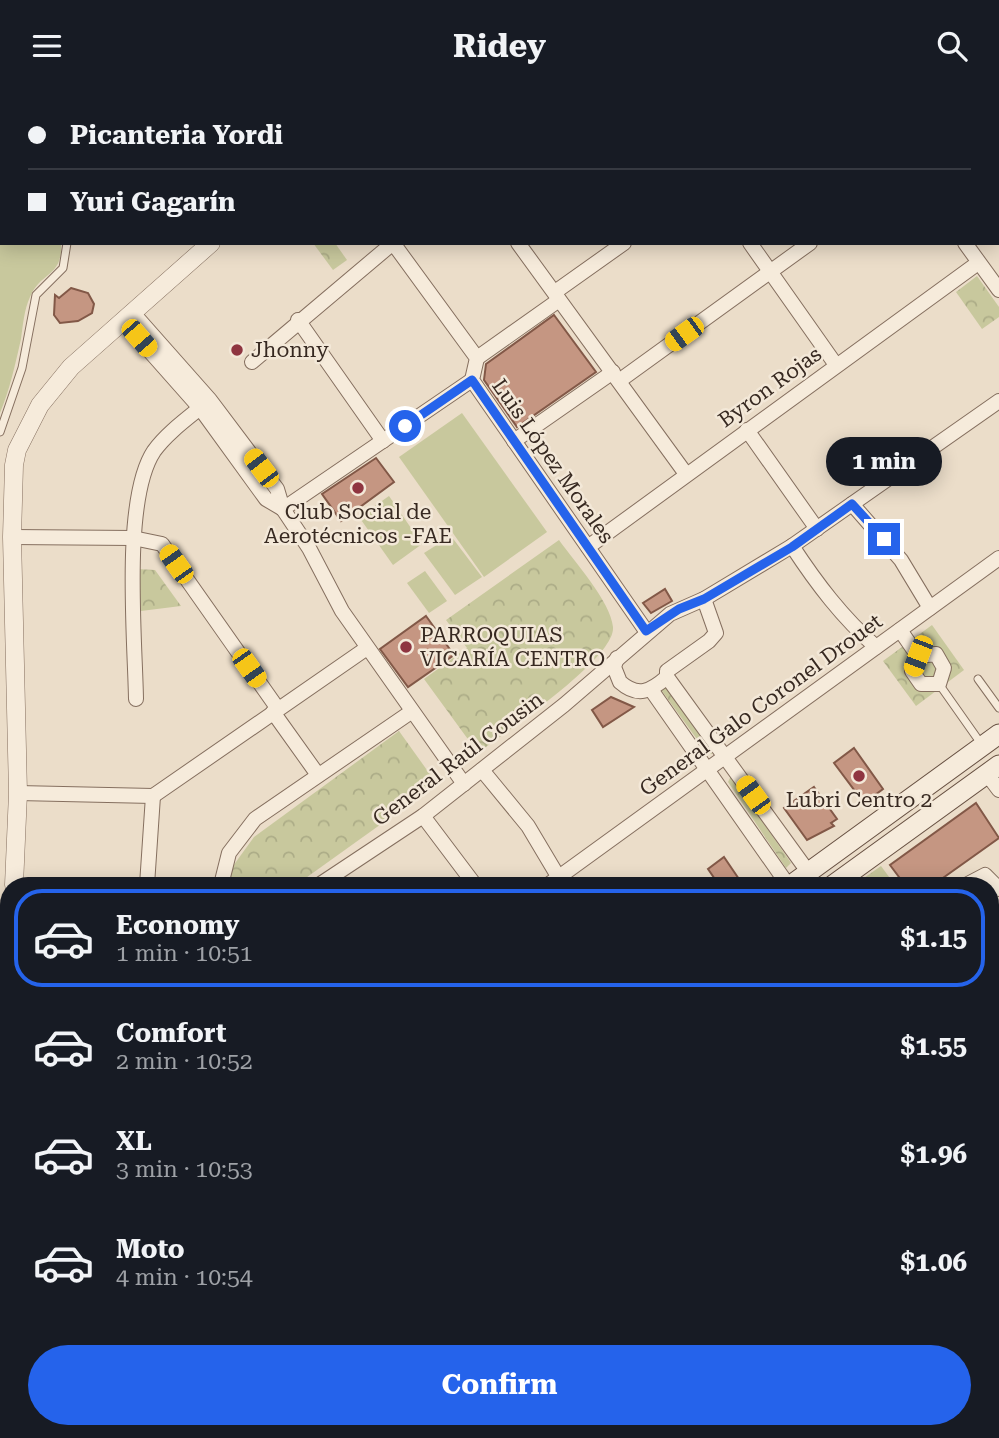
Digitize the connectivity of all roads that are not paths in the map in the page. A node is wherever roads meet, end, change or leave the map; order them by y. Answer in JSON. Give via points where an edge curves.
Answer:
{"nodes":[{"id":1,"x":67,"y":245,"type":"edge"},
{"id":2,"x":209,"y":245,"type":"edge"},
{"id":3,"x":391,"y":245,"type":"edge"},
{"id":4,"x":394,"y":245,"type":"edge"},
{"id":5,"x":519,"y":245,"type":"edge"},
{"id":6,"x":621,"y":245,"type":"edge"},
{"id":7,"x":751,"y":245,"type":"edge"},
{"id":8,"x":807,"y":245,"type":"edge"},
{"id":9,"x":966,"y":245,"type":"edge"},
{"id":10,"x":978,"y":263,"type":"junction"},
{"id":11,"x":771,"y":272,"type":"junction"},
{"id":12,"x":999,"y":290,"type":"edge"},
{"id":13,"x":557,"y":296,"type":"junction"},
{"id":14,"x":128,"y":317,"type":"junction"},
{"id":15,"x":298,"y":320,"type":"junction"},
{"id":16,"x":477,"y":358,"type":"junction"},
{"id":17,"x":252,"y":362,"type":"dead end"},
{"id":18,"x":836,"y":365,"type":"junction"},
{"id":19,"x":616,"y":376,"type":"junction"},
{"id":20,"x":472,"y":380,"type":"junction"},
{"id":21,"x":999,"y":401,"type":"edge"},
{"id":22,"x":205,"y":404,"type":"junction"},
{"id":23,"x":747,"y":430,"type":"junction"},
{"id":24,"x":0,"y":432,"type":"edge"},
{"id":25,"x":383,"y":441,"type":"junction"},
{"id":26,"x":514,"y":441,"type":"junction"},
{"id":27,"x":686,"y":474,"type":"junction"},
{"id":28,"x":852,"y":504,"type":"junction"},
{"id":29,"x":283,"y":509,"type":"junction"},
{"id":30,"x":817,"y":529,"type":"junction"},
{"id":31,"x":12,"y":537,"type":"junction"},
{"id":32,"x":133,"y":538,"type":"junction"},
{"id":33,"x":588,"y":547,"type":"junction"},
{"id":34,"x":792,"y":547,"type":"junction"},
{"id":35,"x":999,"y":558,"type":"edge"},
{"id":36,"x":704,"y":599,"type":"junction"},
{"id":37,"x":930,"y":608,"type":"junction"},
{"id":38,"x":900,"y":630,"type":"junction"},
{"id":39,"x":646,"y":631,"type":"junction"},
{"id":40,"x":876,"y":647,"type":"junction"},
{"id":41,"x":367,"y":648,"type":"junction"},
{"id":42,"x":918,"y":656,"type":"junction"},
{"id":43,"x":617,"y":658,"type":"junction"},
{"id":44,"x":667,"y":677,"type":"junction"},
{"id":45,"x":978,"y":680,"type":"dead end"},
{"id":46,"x":939,"y":684,"type":"junction"},
{"id":47,"x":652,"y":691,"type":"junction"},
{"id":48,"x":136,"y":699,"type":"dead end"},
{"id":49,"x":999,"y":708,"type":"edge"},
{"id":50,"x":275,"y":711,"type":"junction"},
{"id":51,"x":411,"y":712,"type":"junction"},
{"id":52,"x":999,"y":734,"type":"edge"},
{"id":53,"x":982,"y":746,"type":"junction"},
{"id":54,"x":725,"y":757,"type":"junction"},
{"id":55,"x":993,"y":769,"type":"edge"},
{"id":56,"x":482,"y":770,"type":"junction"},
{"id":57,"x":707,"y":770,"type":"junction"},
{"id":58,"x":318,"y":775,"type":"junction"},
{"id":59,"x":464,"y":784,"type":"junction"},
{"id":60,"x":999,"y":790,"type":"edge"},
{"id":61,"x":18,"y":793,"type":"junction"},
{"id":62,"x":153,"y":796,"type":"junction"},
{"id":63,"x":423,"y":815,"type":"junction"},
{"id":64,"x":809,"y":873,"type":"junction"},
{"id":65,"x":14,"y":877,"type":"edge"},
{"id":66,"x":148,"y":877,"type":"edge"},
{"id":67,"x":223,"y":877,"type":"edge"},
{"id":68,"x":331,"y":877,"type":"edge"},
{"id":69,"x":469,"y":877,"type":"edge"},
{"id":70,"x":552,"y":877,"type":"edge"},
{"id":71,"x":560,"y":877,"type":"edge"},
{"id":72,"x":784,"y":877,"type":"edge"},
{"id":73,"x":803,"y":877,"type":"edge"},
{"id":74,"x":843,"y":877,"type":"edge"}],
"edges":[{"from":1,"to":24,"type":"lane","via":[[63,268],[36,295],[22,369]]},
{"from":2,"to":14,"type":"street"},
{"from":3,"to":15,"type":"street"},
{"from":4,"to":16,"type":"street","name":"Luis López Morales"},
{"from":5,"to":13,"type":"street"},
{"from":6,"to":13,"type":"street"},
{"from":7,"to":11,"type":"street"},
{"from":8,"to":11,"type":"street"},
{"from":9,"to":10,"type":"street"},
{"from":10,"to":12,"type":"street"},
{"from":10,"to":18,"type":"street","name":"Byron Rojas"},
{"from":11,"to":18,"type":"street"},
{"from":11,"to":19,"type":"street"},
{"from":13,"to":16,"type":"street"},
{"from":13,"to":19,"type":"street"},
{"from":14,"to":22,"type":"street"},
{"from":14,"to":31,"type":"street","via":[[54,386],[25,432],[14,465]]},
{"from":15,"to":17,"type":"street"},
{"from":15,"to":25,"type":"street"},
{"from":16,"to":20,"type":"street","name":"Luis López Morales"},
{"from":18,"to":23,"type":"street","name":"Byron Rojas"},
{"from":19,"to":26,"type":"street"},
{"from":19,"to":27,"type":"street"},
{"from":20,"to":25,"type":"street"},
{"from":20,"to":26,"type":"street","name":"Luis López Morales"},
{"from":21,"to":28,"type":"street","name":"General Raúl Cousin"},
{"from":22,"to":29,"type":"street","via":[[265,499]]},
{"from":22,"to":32,"type":"street","via":[[167,437],[149,461]]},
{"from":23,"to":27,"type":"street","name":"Byron Rojas"},
{"from":23,"to":30,"type":"street"},
{"from":25,"to":29,"type":"street"},
{"from":26,"to":33,"type":"street","name":"Luis López Morales"},
{"from":27,"to":33,"type":"street","name":"Byron Rojas"},
{"from":28,"to":30,"type":"street","name":"General Raúl Cousin"},
{"from":28,"to":37,"type":"street","via":[[901,560]]},
{"from":29,"to":41,"type":"street"},
{"from":30,"to":34,"type":"street","name":"General Raúl Cousin"},
{"from":31,"to":32,"type":"street"},
{"from":31,"to":61,"type":"street"},
{"from":32,"to":48,"type":"street"},
{"from":32,"to":50,"type":"street","via":[[162,544]]},
{"from":33,"to":39,"type":"street","name":"Luis López Morales"},
{"from":34,"to":36,"type":"street","name":"General Raúl Cousin"},
{"from":34,"to":40,"type":"street","via":[[824,594]]},
{"from":35,"to":37,"type":"street","name":"General Galo Coronel Drouet"},
{"from":36,"to":39,"type":"street","name":"General Raúl Cousin"},
{"from":36,"to":44,"type":"street","via":[[716,633],[667,671]]},
{"from":37,"to":38,"type":"street","name":"General Galo Coronel Drouet"},
{"from":38,"to":40,"type":"street","name":"General Galo Coronel Drouet"},
{"from":38,"to":42,"type":"street"},
{"from":39,"to":43,"type":"street","name":"General Raúl Cousin"},
{"from":40,"to":54,"type":"street","name":"General Galo Coronel Drouet"},
{"from":41,"to":50,"type":"street"},
{"from":41,"to":51,"type":"street"},
{"from":42,"to":46,"type":"street","via":[[912,671],[921,684]]},
{"from":42,"to":46,"type":"street","via":[[936,654],[944,668]]},
{"from":43,"to":47,"type":"street","via":[[614,667],[620,682],[636,692]]},
{"from":43,"to":56,"type":"street","name":"General Raúl Cousin"},
{"from":44,"to":47,"type":"street"},
{"from":44,"to":54,"type":"street"},
{"from":45,"to":49,"type":"lane"},
{"from":46,"to":53,"type":"lane"},
{"from":47,"to":57,"type":"street"},
{"from":50,"to":58,"type":"street"},
{"from":50,"to":62,"type":"street"},
{"from":51,"to":58,"type":"street"},
{"from":51,"to":59,"type":"street"},
{"from":52,"to":53,"type":"main road"},
{"from":53,"to":64,"type":"main road"},
{"from":54,"to":57,"type":"street","name":"General Galo Coronel Drouet"},
{"from":54,"to":64,"type":"street"},
{"from":55,"to":60,"type":"street"},
{"from":55,"to":74,"type":"main road"},
{"from":56,"to":59,"type":"street","name":"General Raúl Cousin"},
{"from":56,"to":70,"type":"street","via":[[528,826]]},
{"from":57,"to":71,"type":"street","name":"General Galo Coronel Drouet"},
{"from":57,"to":72,"type":"street"},
{"from":58,"to":67,"type":"street","via":[[246,827],[229,853]]},
{"from":59,"to":63,"type":"street","name":"General Raúl Cousin"},
{"from":61,"to":62,"type":"street"},
{"from":61,"to":65,"type":"street"},
{"from":62,"to":66,"type":"street"},
{"from":63,"to":68,"type":"street","name":"General Raúl Cousin"},
{"from":63,"to":69,"type":"street"},
{"from":64,"to":73,"type":"main road"}]}
